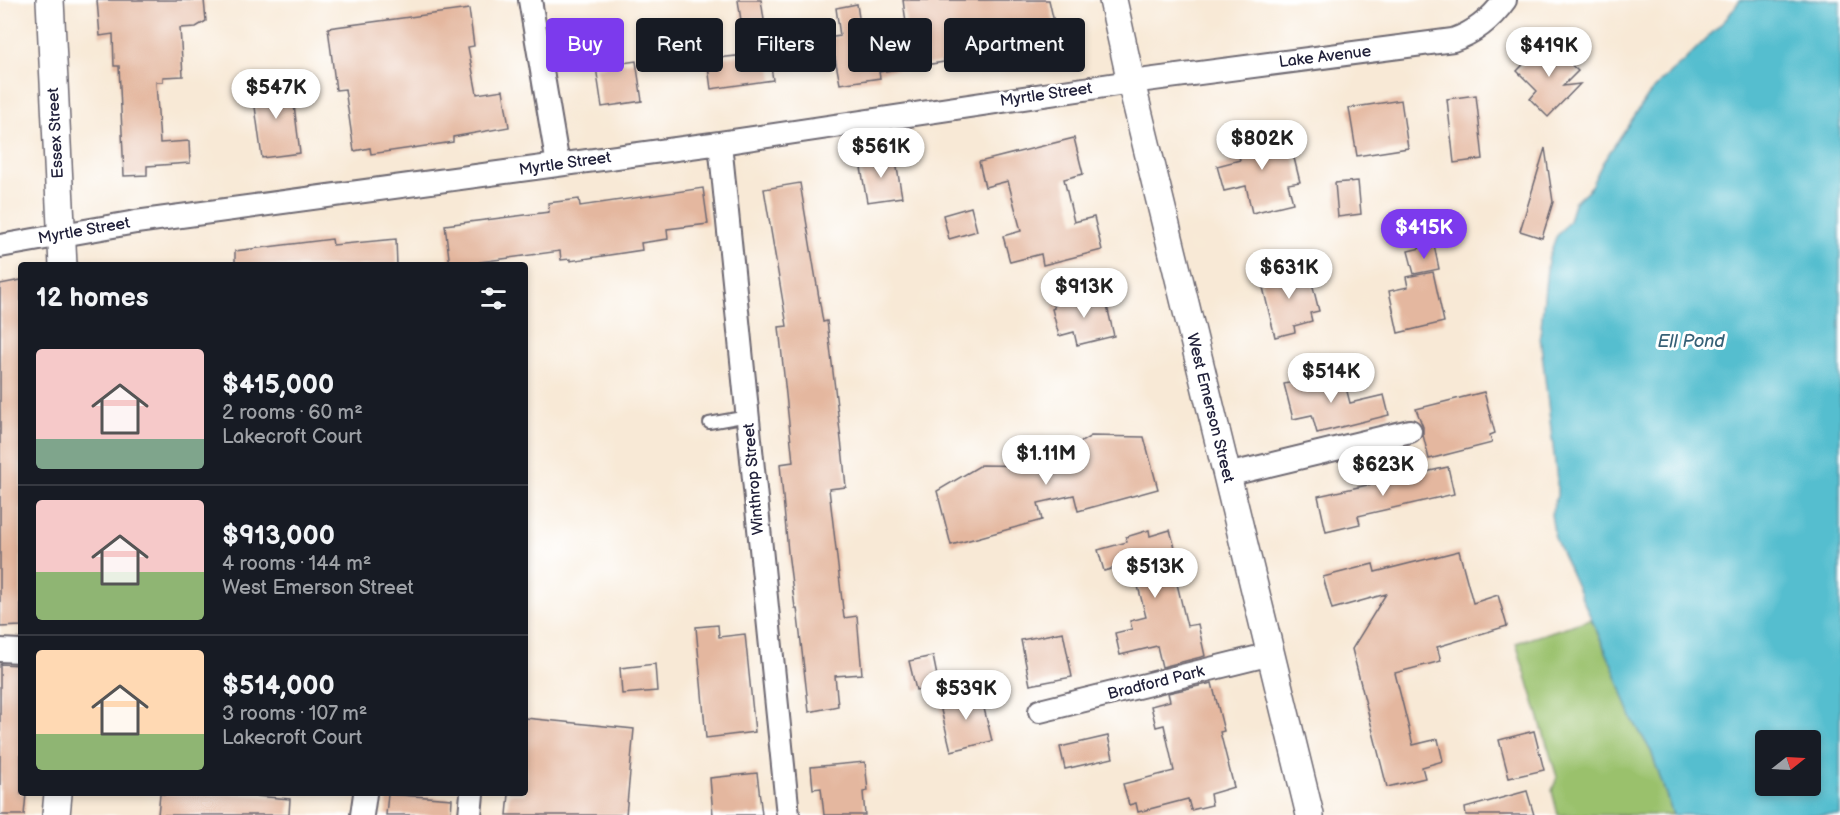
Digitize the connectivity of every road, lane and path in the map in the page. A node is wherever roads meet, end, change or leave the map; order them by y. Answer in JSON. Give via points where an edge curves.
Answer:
{"nodes":[{"id":1,"x":50,"y":0,"type":"edge"},
{"id":2,"x":530,"y":0,"type":"edge"},
{"id":3,"x":1113,"y":0,"type":"edge"},
{"id":4,"x":1505,"y":0,"type":"edge"},
{"id":5,"x":1131,"y":82,"type":"junction"},
{"id":6,"x":720,"y":143,"type":"junction"},
{"id":7,"x":558,"y":165,"type":"junction"},
{"id":8,"x":61,"y":234,"type":"junction"},
{"id":9,"x":0,"y":246,"type":"edge"},
{"id":10,"x":63,"y":262,"type":"edge"},
{"id":11,"x":748,"y":416,"type":"junction"},
{"id":12,"x":709,"y":423,"type":"dead end"},
{"id":13,"x":1410,"y":431,"type":"dead end"},
{"id":14,"x":1227,"y":475,"type":"junction"},
{"id":15,"x":0,"y":650,"type":"edge"},
{"id":16,"x":18,"y":651,"type":"edge"},
{"id":17,"x":1271,"y":654,"type":"junction"},
{"id":18,"x":1040,"y":711,"type":"dead end"},
{"id":19,"x":58,"y":796,"type":"edge"},
{"id":20,"x":365,"y":796,"type":"edge"},
{"id":21,"x":472,"y":796,"type":"edge"},
{"id":22,"x":56,"y":815,"type":"edge"},
{"id":23,"x":362,"y":815,"type":"edge"},
{"id":24,"x":470,"y":815,"type":"edge"},
{"id":25,"x":788,"y":815,"type":"edge"},
{"id":26,"x":1310,"y":815,"type":"edge"}],
"edges":[{"from":1,"to":8,"type":"street","name":"Essex Street"},
{"from":2,"to":7,"type":"street"},
{"from":3,"to":5,"type":"street","name":"West Emerson Street"},
{"from":4,"to":5,"type":"street","name":"Lake Avenue","via":[[1477,28],[1453,40]]},
{"from":5,"to":6,"type":"street","name":"Myrtle Street"},
{"from":5,"to":14,"type":"street","name":"West Emerson Street"},
{"from":6,"to":7,"type":"street","name":"Myrtle Street"},
{"from":6,"to":11,"type":"street","name":"Winthrop Street"},
{"from":7,"to":8,"type":"street","name":"Myrtle Street"},
{"from":8,"to":9,"type":"street","name":"Myrtle Street"},
{"from":8,"to":10,"type":"street","name":"Essex Street"},
{"from":11,"to":12,"type":"lane"},
{"from":11,"to":25,"type":"street","name":"Winthrop Street"},
{"from":13,"to":14,"type":"street"},
{"from":14,"to":17,"type":"street","name":"West Emerson Street"},
{"from":15,"to":16,"type":"street"},
{"from":17,"to":18,"type":"street","name":"Bradford Park"},
{"from":17,"to":26,"type":"street","name":"West Emerson Street"},
{"from":19,"to":22,"type":"street"},
{"from":20,"to":23,"type":"street"},
{"from":21,"to":24,"type":"street"}]}
